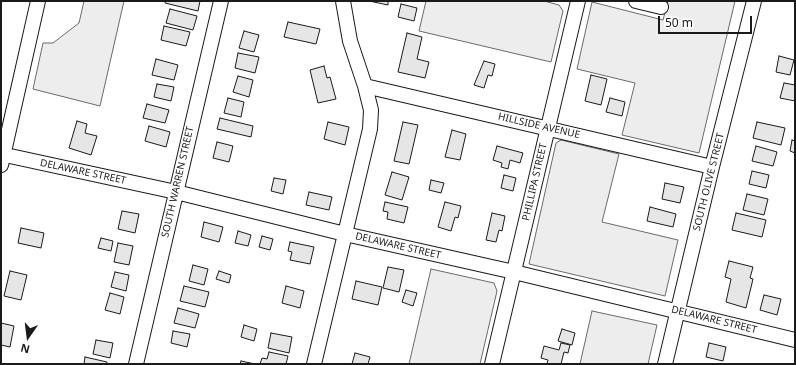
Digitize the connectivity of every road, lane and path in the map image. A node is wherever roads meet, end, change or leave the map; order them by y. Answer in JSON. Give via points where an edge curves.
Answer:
{"nodes":[{"id":1,"x":38,"y":1,"type":"edge"},
{"id":2,"x":221,"y":1,"type":"edge"},
{"id":3,"x":343,"y":1,"type":"edge"},
{"id":4,"x":578,"y":1,"type":"edge"},
{"id":5,"x":636,"y":1,"type":"edge"},
{"id":6,"x":754,"y":1,"type":"edge"},
{"id":7,"x":661,"y":7,"type":"dead end"},
{"id":8,"x":365,"y":86,"type":"junction"},
{"id":9,"x":548,"y":128,"type":"junction"},
{"id":10,"x":2,"y":157,"type":"edge"},
{"id":11,"x":712,"y":167,"type":"junction"},
{"id":12,"x":176,"y":192,"type":"junction"},
{"id":13,"x":345,"y":234,"type":"junction"},
{"id":14,"x":514,"y":272,"type":"junction"},
{"id":15,"x":678,"y":311,"type":"junction"},
{"id":16,"x":795,"y":340,"type":"edge"},
{"id":17,"x":136,"y":364,"type":"edge"},
{"id":18,"x":314,"y":364,"type":"edge"},
{"id":19,"x":492,"y":364,"type":"edge"},
{"id":20,"x":665,"y":364,"type":"edge"}],
"edges":[{"from":1,"to":10,"type":"street"},
{"from":2,"to":12,"type":"street","name":"SOUTH WARREN STREET"},
{"from":3,"to":8,"type":"street","via":[[350,41]]},
{"from":4,"to":9,"type":"street","name":"PHILLIPA STREET"},
{"from":5,"to":7,"type":"street"},
{"from":6,"to":11,"type":"street","name":"SOUTH OLIVE STREET"},
{"from":8,"to":9,"type":"street","name":"HILLSIDE AVENUE"},
{"from":8,"to":13,"type":"street","via":[[371,110],[370,129]]},
{"from":9,"to":11,"type":"street","name":"HILLSIDE AVENUE"},
{"from":9,"to":14,"type":"street","name":"PHILLIPA STREET"},
{"from":10,"to":12,"type":"street","name":"DELAWARE STREET"},
{"from":11,"to":15,"type":"street","name":"SOUTH OLIVE STREET"},
{"from":12,"to":13,"type":"street","name":"DELAWARE STREET"},
{"from":12,"to":17,"type":"street","name":"SOUTH WARREN STREET"},
{"from":13,"to":14,"type":"street","name":"DELAWARE STREET"},
{"from":13,"to":18,"type":"street"},
{"from":14,"to":15,"type":"street","name":"DELAWARE STREET"},
{"from":14,"to":19,"type":"street","name":"PHILLIPA STREET"},
{"from":15,"to":16,"type":"street","name":"DELAWARE STREET"},
{"from":15,"to":20,"type":"street","name":"SOUTH OLIVE STREET"}]}
